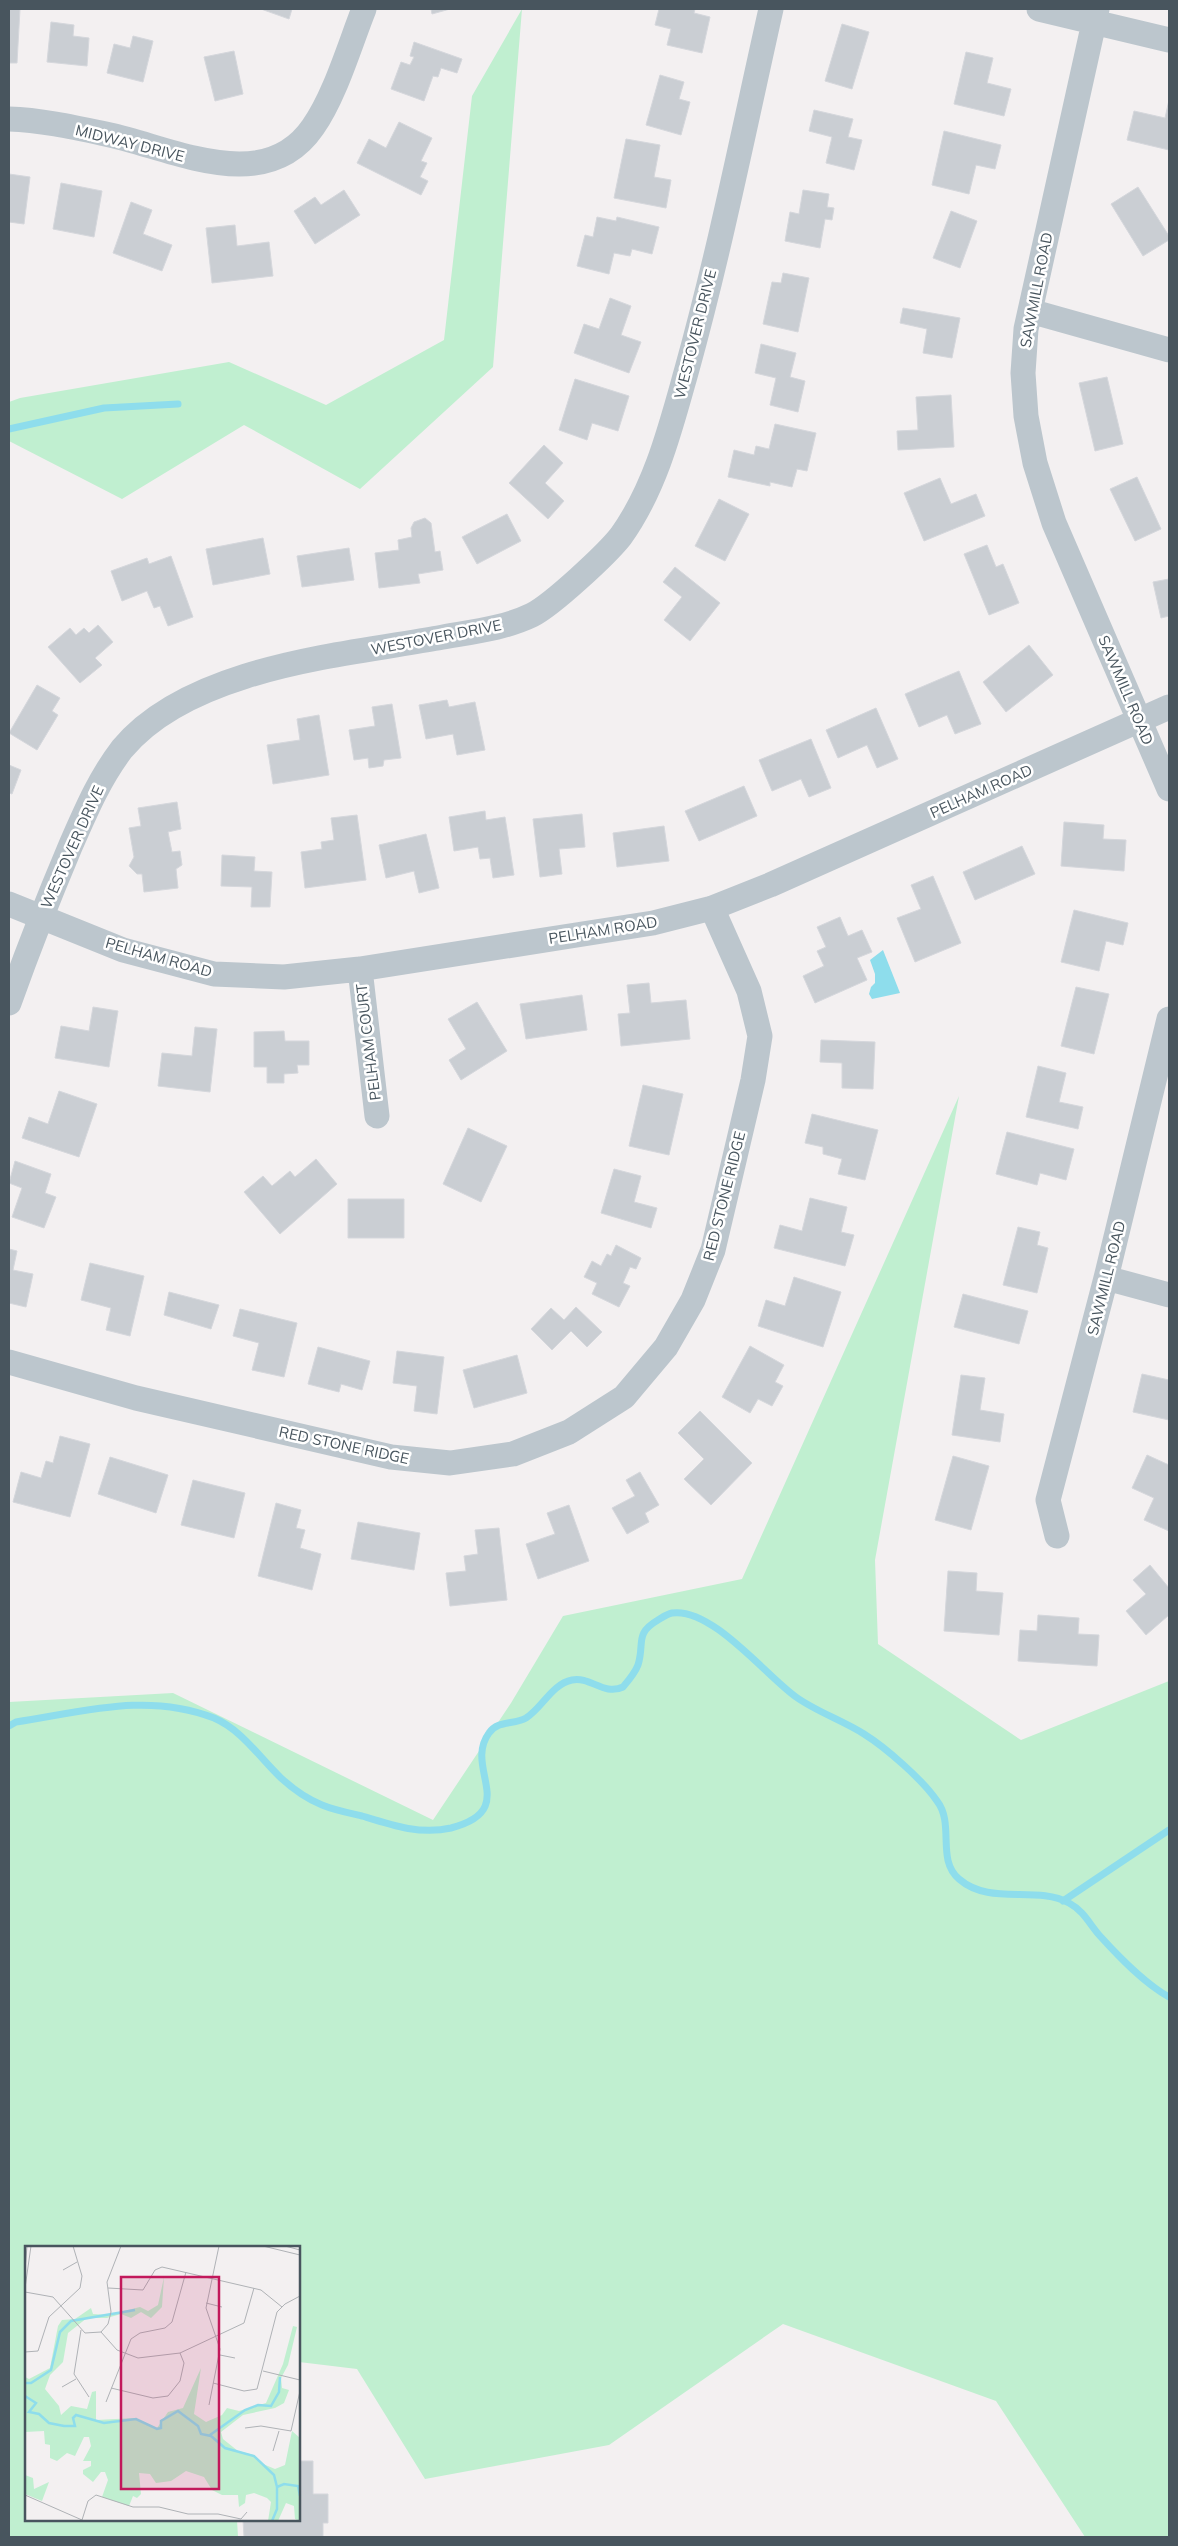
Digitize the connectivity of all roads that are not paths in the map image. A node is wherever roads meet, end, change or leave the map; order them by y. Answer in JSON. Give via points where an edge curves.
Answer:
{"nodes":[{"id":1,"x":364,"y":9,"type":"edge"},
{"id":2,"x":771,"y":9,"type":"edge"},
{"id":3,"x":1039,"y":9,"type":"edge"},
{"id":4,"x":1095,"y":15,"type":"edge"},
{"id":5,"x":1169,"y":40,"type":"edge"},
{"id":6,"x":9,"y":119,"type":"edge"},
{"id":7,"x":1030,"y":311,"type":"junction"},
{"id":8,"x":1169,"y":350,"type":"edge"},
{"id":9,"x":1169,"y":707,"type":"edge"},
{"id":10,"x":1140,"y":721,"type":"junction"},
{"id":11,"x":1169,"y":789,"type":"edge"},
{"id":12,"x":9,"y":904,"type":"edge"},
{"id":13,"x":712,"y":908,"type":"junction"},
{"id":14,"x":41,"y":915,"type":"junction"},
{"id":15,"x":360,"y":968,"type":"junction"},
{"id":16,"x":9,"y":1003,"type":"edge"},
{"id":17,"x":1169,"y":1019,"type":"edge"},
{"id":18,"x":377,"y":1116,"type":"dead end"},
{"id":19,"x":1106,"y":1278,"type":"junction"},
{"id":20,"x":1169,"y":1295,"type":"edge"},
{"id":21,"x":9,"y":1362,"type":"edge"},
{"id":22,"x":1057,"y":1536,"type":"dead end"}],
"edges":[{"from":1,"to":6,"type":"street","name":"MIDWAY DRIVE","via":[[328,100],[313,128],[285,154],[273,160],[237,164],[189,158],[111,135]]},
{"from":2,"to":14,"type":"street","name":"WESTOVER DRIVE","via":[[700,323],[668,437],[647,490],[620,538],[569,587],[534,614],[494,628],[291,664],[232,679],[175,707],[152,722],[124,748],[96,788]]},
{"from":3,"to":4,"type":"street"},
{"from":4,"to":5,"type":"street"},
{"from":4,"to":7,"type":"street","name":"SAWMILL ROAD"},
{"from":7,"to":8,"type":"street"},
{"from":7,"to":10,"type":"street","name":"SAWMILL ROAD","via":[[1023,373],[1026,416],[1035,463],[1054,523]]},
{"from":9,"to":10,"type":"street","name":"PELHAM ROAD"},
{"from":10,"to":11,"type":"street","name":"SAWMILL ROAD"},
{"from":10,"to":13,"type":"street","name":"PELHAM ROAD"},
{"from":12,"to":14,"type":"street","name":"PELHAM ROAD"},
{"from":13,"to":15,"type":"street","name":"PELHAM ROAD","via":[[653,923]]},
{"from":13,"to":21,"type":"street","name":"RED STONE RIDGE","via":[[749,990],[760,1036],[753,1080],[713,1250],[693,1300],[666,1347],[624,1397],[577,1427],[513,1454],[450,1463],[391,1457],[136,1398]]},
{"from":14,"to":15,"type":"street","name":"PELHAM ROAD","via":[[123,950],[214,974],[284,977]]},
{"from":14,"to":16,"type":"street","name":"WESTOVER DRIVE"},
{"from":15,"to":18,"type":"street","name":"PELHAM COURT"},
{"from":17,"to":19,"type":"street","name":"SAWMILL ROAD"},
{"from":19,"to":20,"type":"street"},
{"from":19,"to":22,"type":"street","name":"SAWMILL ROAD","via":[[1048,1500]]}]}
